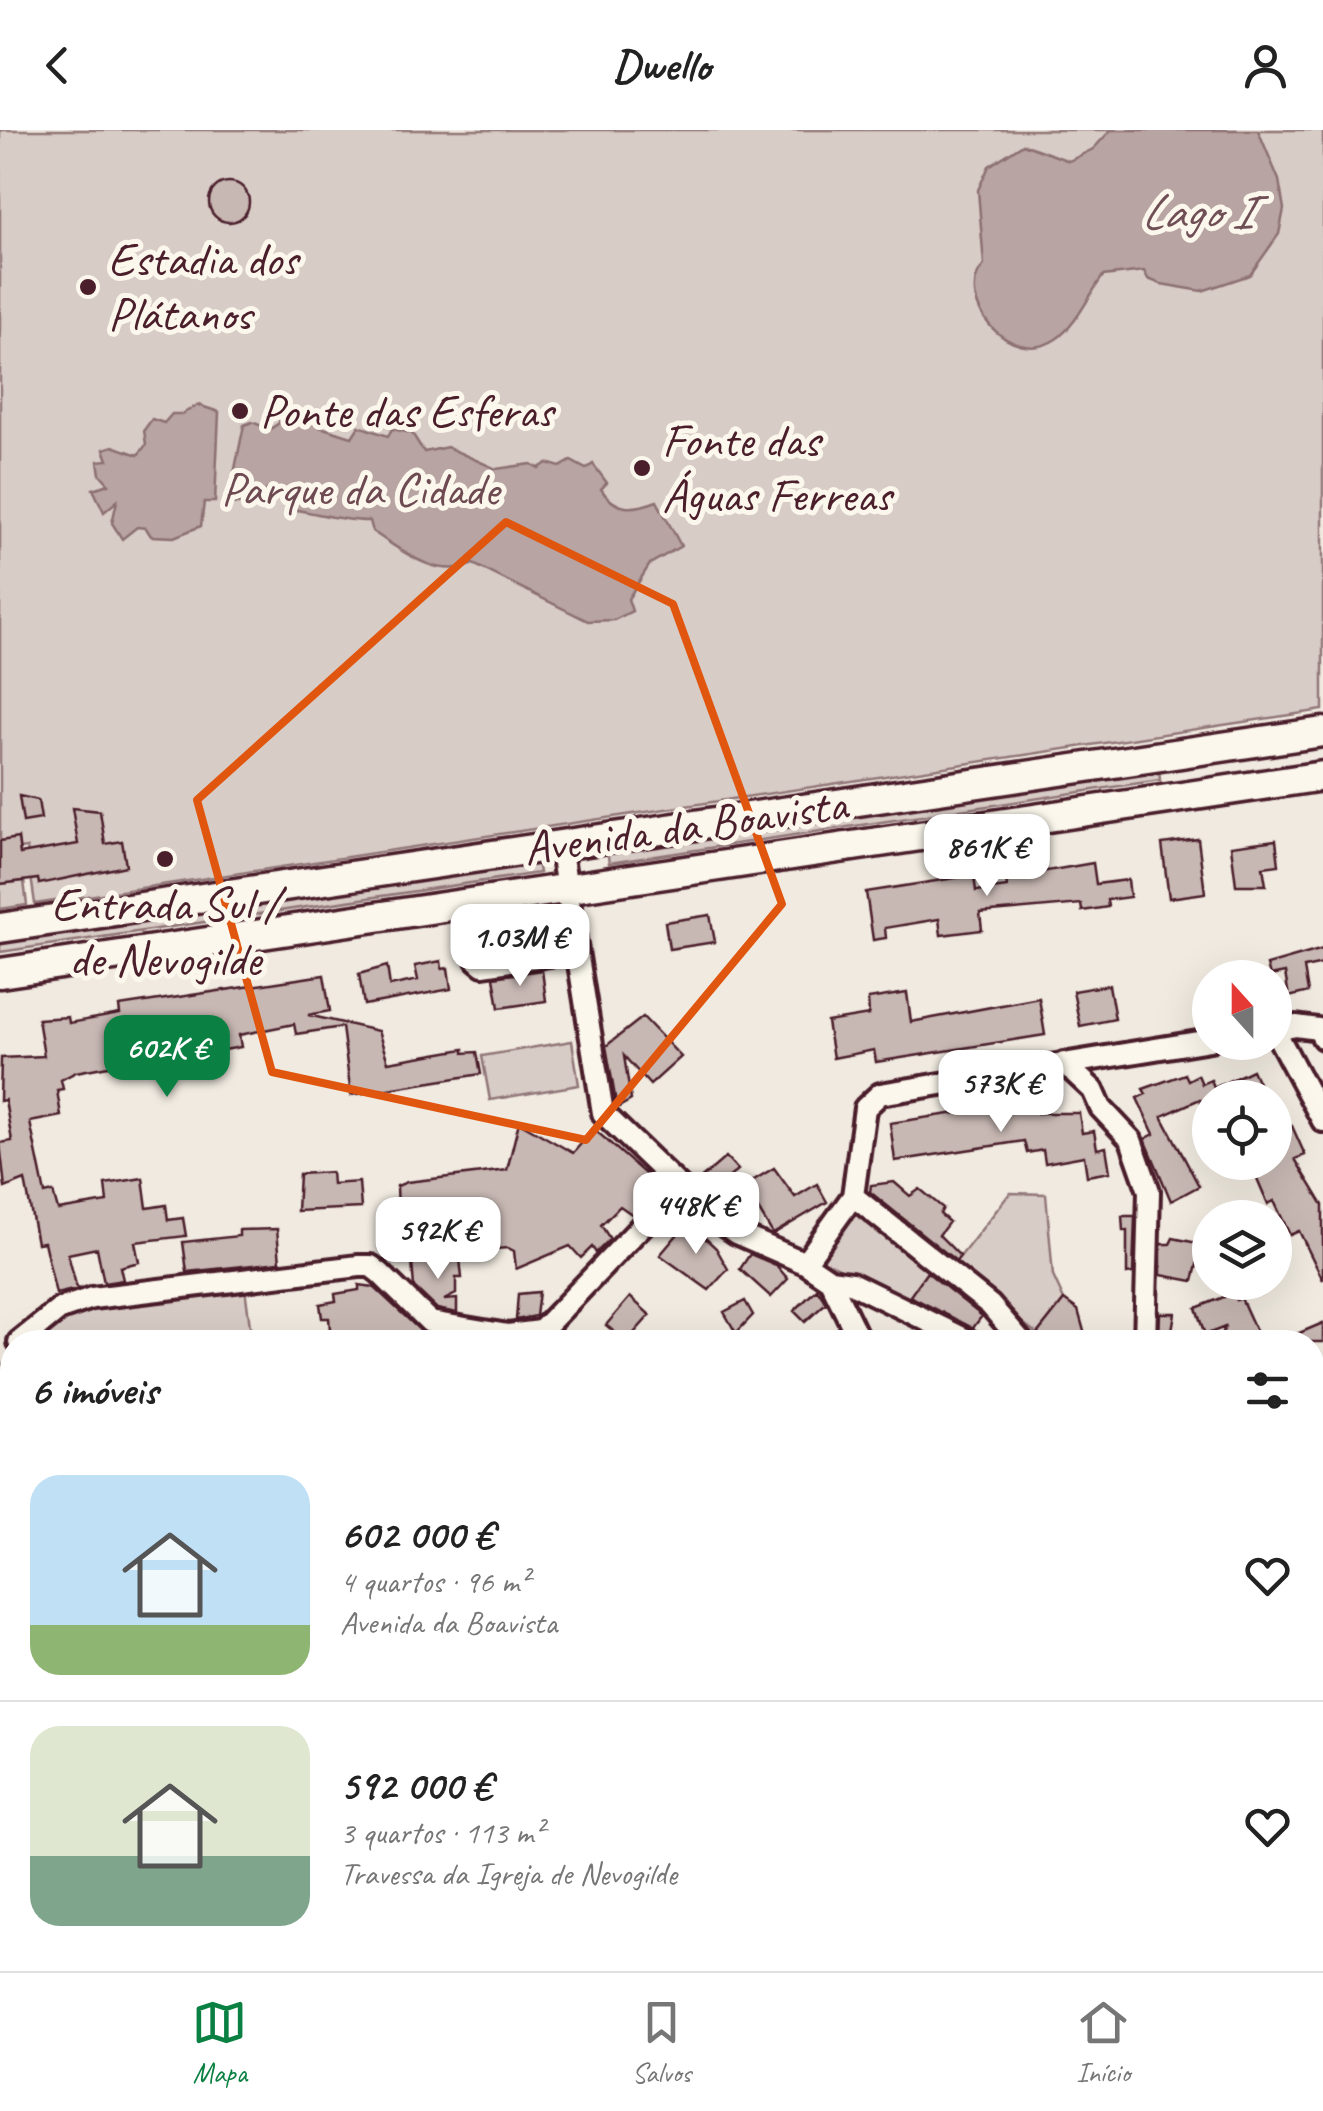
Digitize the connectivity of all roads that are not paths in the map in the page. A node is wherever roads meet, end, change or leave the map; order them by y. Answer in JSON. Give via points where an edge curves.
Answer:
{"nodes":[{"id":1,"x":1323,"y":732,"type":"edge"},
{"id":2,"x":1323,"y":776,"type":"edge"},
{"id":3,"x":560,"y":845,"type":"junction"},
{"id":4,"x":566,"y":890,"type":"junction"},
{"id":5,"x":468,"y":904,"type":"junction"},
{"id":6,"x":0,"y":928,"type":"edge"},
{"id":7,"x":577,"y":951,"type":"junction"},
{"id":8,"x":0,"y":974,"type":"edge"},
{"id":9,"x":1292,"y":1028,"type":"edge"},
{"id":10,"x":1323,"y":1038,"type":"edge"},
{"id":11,"x":1192,"y":1043,"type":"edge"},
{"id":12,"x":1106,"y":1056,"type":"junction"},
{"id":13,"x":1291,"y":1060,"type":"edge"},
{"id":14,"x":1064,"y":1063,"type":"junction"},
{"id":15,"x":1093,"y":1090,"type":"junction"},
{"id":16,"x":1321,"y":1113,"type":"edge"},
{"id":17,"x":679,"y":1187,"type":"junction"},
{"id":18,"x":853,"y":1196,"type":"junction"},
{"id":19,"x":806,"y":1263,"type":"junction"},
{"id":20,"x":830,"y":1280,"type":"junction"},
{"id":21,"x":33,"y":1330,"type":"edge"},
{"id":22,"x":475,"y":1330,"type":"edge"},
{"id":23,"x":541,"y":1330,"type":"edge"},
{"id":24,"x":854,"y":1330,"type":"edge"},
{"id":25,"x":947,"y":1330,"type":"edge"},
{"id":26,"x":1012,"y":1330,"type":"edge"},
{"id":27,"x":1145,"y":1330,"type":"edge"}],
"edges":[{"from":1,"to":3,"type":"main road","name":"Avenida da Boavista"},
{"from":2,"to":4,"type":"main road","name":"Avenida da Boavista"},
{"from":3,"to":4,"type":"street"},
{"from":3,"to":6,"type":"main road","name":"Avenida da Boavista"},
{"from":4,"to":5,"type":"main road","name":"Avenida da Boavista"},
{"from":4,"to":7,"type":"street"},
{"from":5,"to":7,"type":"street","via":[[479,963]]},
{"from":5,"to":8,"type":"main road","name":"Avenida da Boavista"},
{"from":7,"to":17,"type":"street","via":[[603,1114]]},
{"from":9,"to":10,"type":"street","via":[[1318,1029]]},
{"from":11,"to":12,"type":"street"},
{"from":12,"to":14,"type":"street"},
{"from":12,"to":15,"type":"street"},
{"from":13,"to":16,"type":"street"},
{"from":14,"to":15,"type":"street"},
{"from":14,"to":18,"type":"street","via":[[870,1099]]},
{"from":15,"to":27,"type":"street","via":[[1131,1140],[1149,1190]]},
{"from":17,"to":19,"type":"street","via":[[736,1233]]},
{"from":17,"to":23,"type":"street"},
{"from":18,"to":19,"type":"street"},
{"from":18,"to":26,"type":"street"},
{"from":19,"to":20,"type":"street"},
{"from":20,"to":24,"type":"street"},
{"from":20,"to":25,"type":"street","via":[[851,1283]]},
{"from":21,"to":22,"type":"street","via":[[60,1308],[92,1298],[371,1266],[430,1322]]}]}
